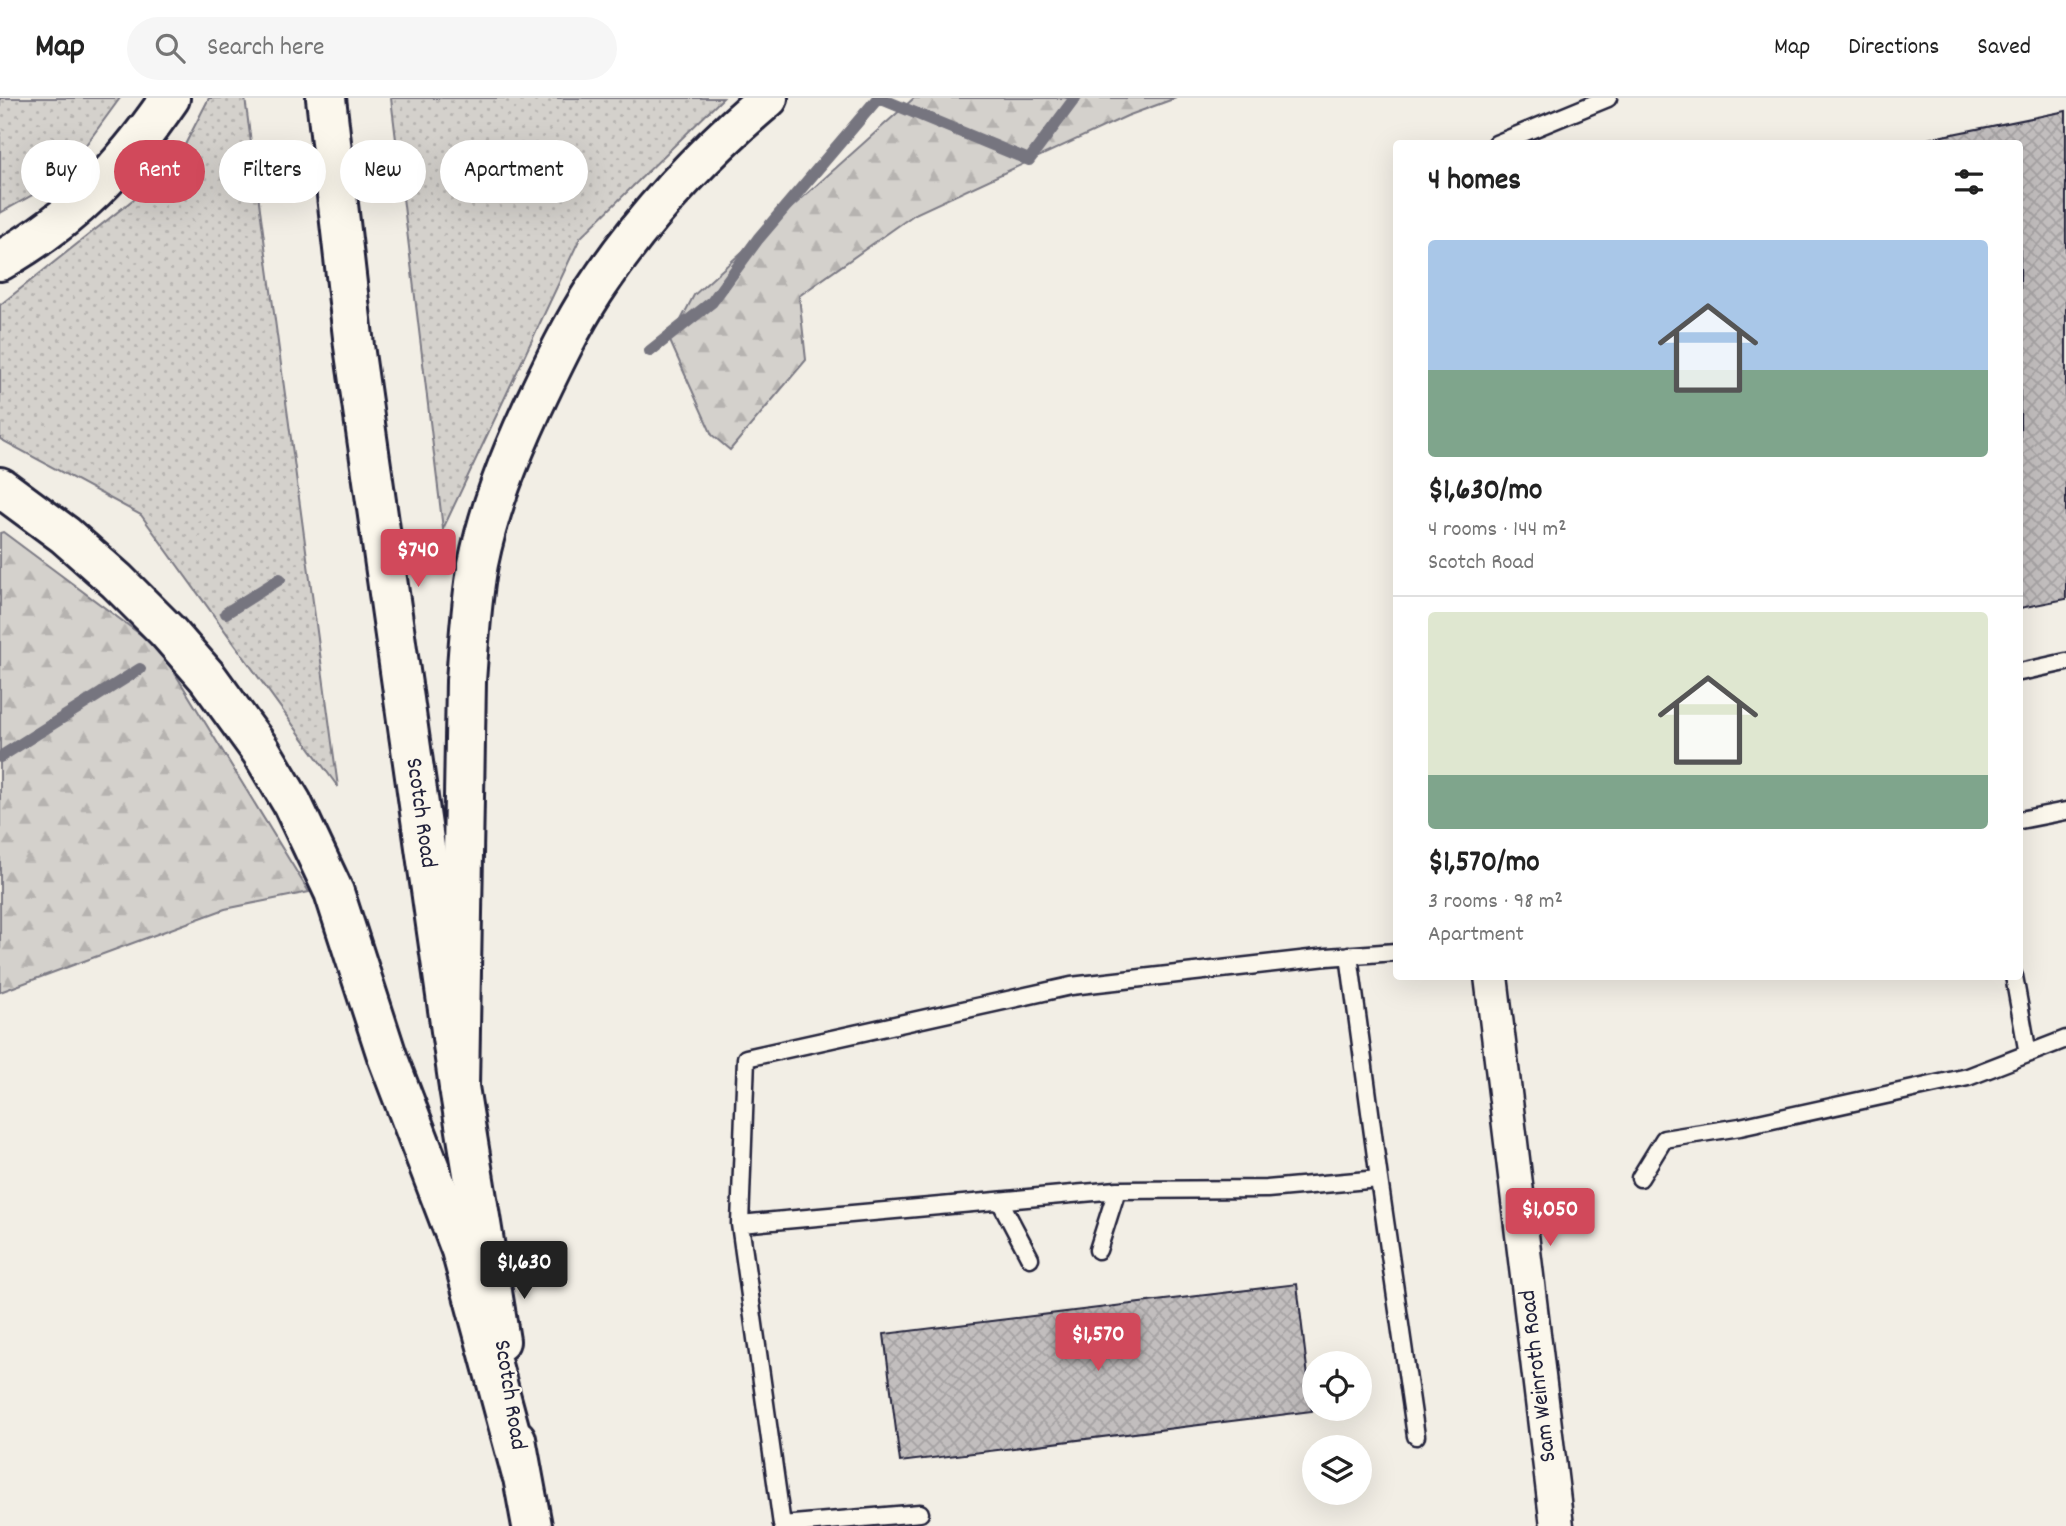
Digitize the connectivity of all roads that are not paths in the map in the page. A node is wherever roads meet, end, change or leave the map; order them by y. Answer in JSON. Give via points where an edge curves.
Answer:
{"nodes":[{"id":1,"x":170,"y":98,"type":"edge"},
{"id":2,"x":327,"y":98,"type":"edge"},
{"id":3,"x":768,"y":98,"type":"edge"},
{"id":4,"x":1608,"y":98,"type":"edge"},
{"id":5,"x":1506,"y":140,"type":"edge"},
{"id":6,"x":0,"y":261,"type":"edge"},
{"id":7,"x":0,"y":487,"type":"edge"},
{"id":8,"x":2066,"y":662,"type":"edge"},
{"id":9,"x":2023,"y":671,"type":"edge"},
{"id":10,"x":2066,"y":811,"type":"edge"},
{"id":11,"x":2023,"y":819,"type":"edge"},
{"id":12,"x":1393,"y":952,"type":"edge"},
{"id":13,"x":1349,"y":955,"type":"junction"},
{"id":14,"x":1491,"y":980,"type":"edge"},
{"id":15,"x":2015,"y":980,"type":"edge"},
{"id":16,"x":2066,"y":1039,"type":"edge"},
{"id":17,"x":2028,"y":1054,"type":"junction"},
{"id":18,"x":458,"y":1087,"type":"junction"},
{"id":19,"x":1640,"y":1178,"type":"dead end"},
{"id":20,"x":1379,"y":1179,"type":"junction"},
{"id":21,"x":1117,"y":1190,"type":"junction"},
{"id":22,"x":1000,"y":1202,"type":"junction"},
{"id":23,"x":740,"y":1224,"type":"junction"},
{"id":24,"x":1098,"y":1250,"type":"dead end"},
{"id":25,"x":1030,"y":1258,"type":"dead end"},
{"id":26,"x":1416,"y":1436,"type":"dead end"},
{"id":27,"x":521,"y":1472,"type":"junction"},
{"id":28,"x":920,"y":1513,"type":"dead end"},
{"id":29,"x":532,"y":1526,"type":"edge"},
{"id":30,"x":1557,"y":1526,"type":"edge"}],
"edges":[{"from":1,"to":6,"type":"main road","via":[[105,182],[61,221]]},
{"from":2,"to":18,"type":"main road","name":"Scotch Road","via":[[354,346]]},
{"from":3,"to":18,"type":"main road","via":[[686,173],[594,291],[544,383],[498,488],[478,565],[469,628]]},
{"from":4,"to":5,"type":"lane"},
{"from":7,"to":27,"type":"main road","via":[[65,535],[167,631],[239,720],[292,803],[334,892],[387,1056],[461,1250]]},
{"from":8,"to":9,"type":"lane"},
{"from":10,"to":11,"type":"lane"},
{"from":12,"to":13,"type":"lane"},
{"from":13,"to":20,"type":"lane"},
{"from":13,"to":23,"type":"lane","via":[[1071,986],[746,1058]]},
{"from":14,"to":30,"type":"street","name":"Sam Weinroth Road"},
{"from":15,"to":17,"type":"lane"},
{"from":16,"to":17,"type":"lane"},
{"from":17,"to":19,"type":"lane","via":[[1968,1077],[1664,1139]]},
{"from":18,"to":27,"type":"main road","name":"Scotch Road"},
{"from":20,"to":21,"type":"lane","via":[[1267,1189]]},
{"from":20,"to":26,"type":"lane"},
{"from":21,"to":22,"type":"lane"},
{"from":21,"to":24,"type":"lane"},
{"from":22,"to":23,"type":"lane"},
{"from":22,"to":25,"type":"lane"},
{"from":23,"to":28,"type":"lane","via":[[782,1525]]},
{"from":27,"to":29,"type":"main road","name":"Scotch Road"}]}
